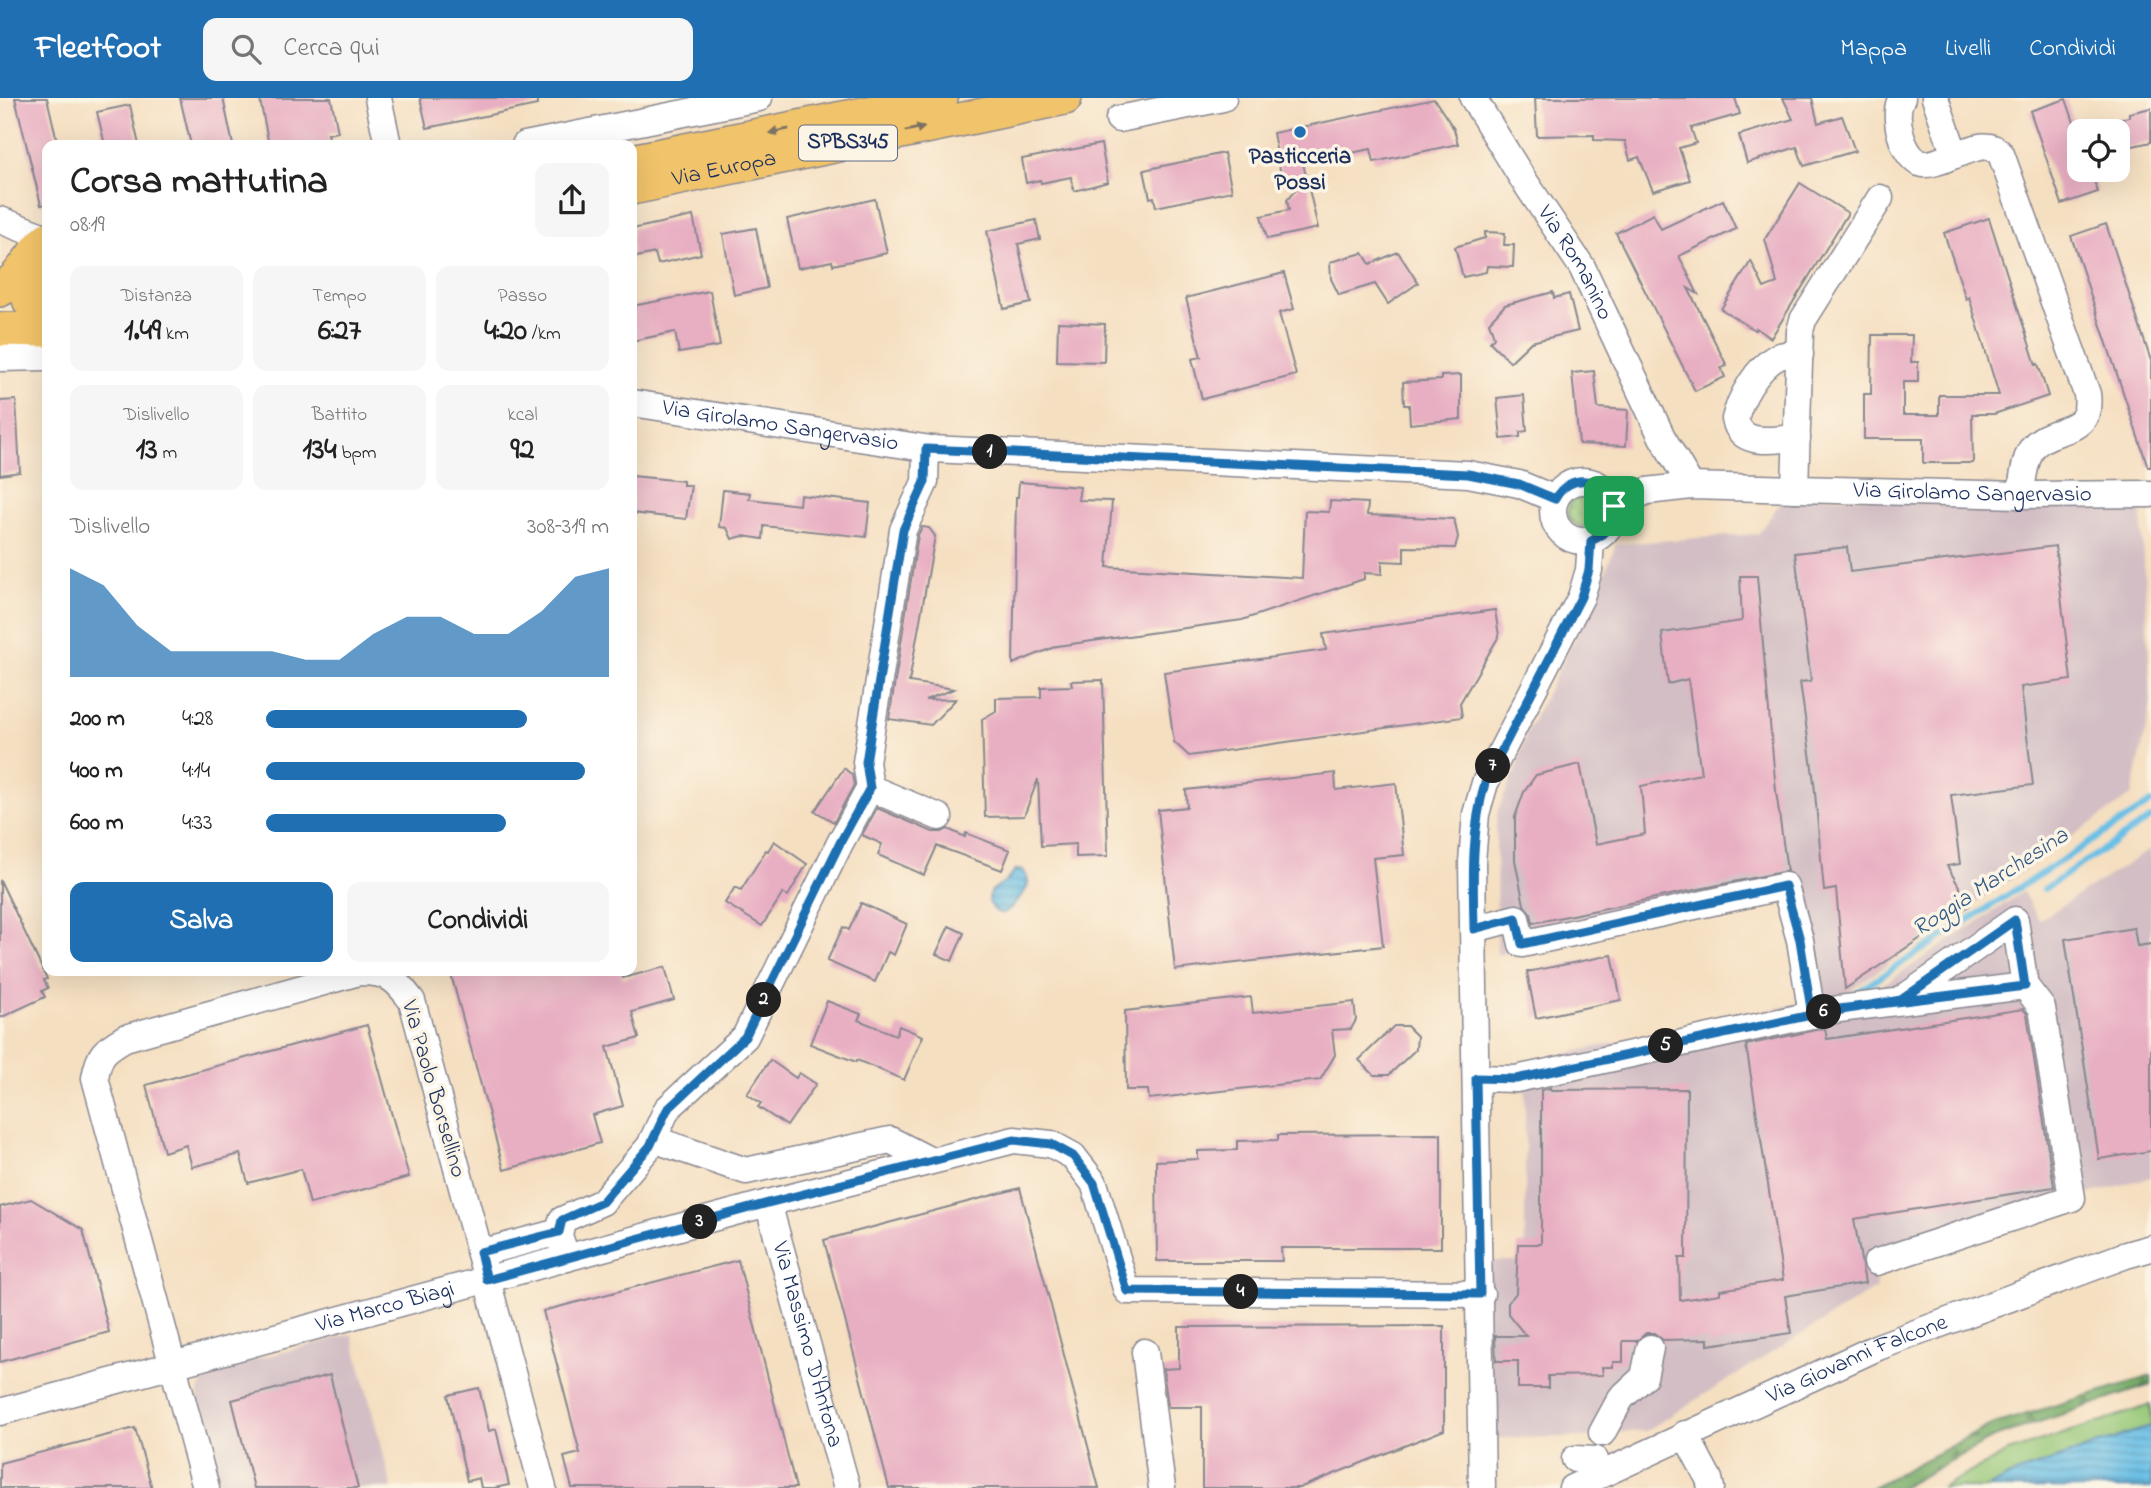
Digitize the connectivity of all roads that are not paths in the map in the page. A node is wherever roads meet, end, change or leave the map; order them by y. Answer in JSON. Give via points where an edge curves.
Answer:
{"nodes":[{"id":1,"x":379,"y":98,"type":"edge"},
{"id":2,"x":759,"y":98,"type":"edge"},
{"id":3,"x":942,"y":98,"type":"edge"},
{"id":4,"x":1065,"y":98,"type":"edge"},
{"id":5,"x":1223,"y":98,"type":"edge"},
{"id":6,"x":1473,"y":98,"type":"edge"},
{"id":7,"x":1902,"y":98,"type":"edge"},
{"id":8,"x":1935,"y":98,"type":"edge"},
{"id":9,"x":1181,"y":102,"type":"edge"},
{"id":10,"x":872,"y":105,"type":"edge"},
{"id":11,"x":1119,"y":120,"type":"dead end"},
{"id":12,"x":387,"y":140,"type":"edge"},
{"id":13,"x":555,"y":140,"type":"edge"},
{"id":14,"x":1955,"y":155,"type":"junction"},
{"id":15,"x":637,"y":161,"type":"edge"},
{"id":16,"x":637,"y":187,"type":"edge"},
{"id":17,"x":1880,"y":198,"type":"dead end"},
{"id":18,"x":2,"y":221,"type":"edge"},
{"id":19,"x":39,"y":249,"type":"edge"},
{"id":20,"x":0,"y":290,"type":"edge"},
{"id":21,"x":42,"y":319,"type":"edge"},
{"id":22,"x":0,"y":329,"type":"edge"},
{"id":23,"x":42,"y":330,"type":"edge"},
{"id":24,"x":1800,"y":354,"type":"junction"},
{"id":25,"x":42,"y":357,"type":"edge"},
{"id":26,"x":0,"y":359,"type":"edge"},
{"id":27,"x":637,"y":404,"type":"edge"},
{"id":28,"x":1662,"y":437,"type":"junction"},
{"id":29,"x":1797,"y":438,"type":"junction"},
{"id":30,"x":926,"y":449,"type":"junction"},
{"id":31,"x":1691,"y":486,"type":"junction"},
{"id":32,"x":1662,"y":488,"type":"junction"},
{"id":33,"x":1795,"y":489,"type":"junction"},
{"id":34,"x":2151,"y":494,"type":"edge"},
{"id":35,"x":2020,"y":495,"type":"junction"},
{"id":36,"x":1555,"y":499,"type":"junction"},
{"id":37,"x":1614,"y":506,"type":"junction"},
{"id":38,"x":1591,"y":541,"type":"junction"},
{"id":39,"x":870,"y":788,"type":"junction"},
{"id":40,"x":940,"y":817,"type":"dead end"},
{"id":41,"x":1474,"y":929,"type":"junction"},
{"id":42,"x":345,"y":976,"type":"edge"},
{"id":43,"x":386,"y":976,"type":"edge"},
{"id":44,"x":2025,"y":986,"type":"junction"},
{"id":45,"x":1901,"y":1000,"type":"junction"},
{"id":46,"x":1812,"y":1015,"type":"junction"},
{"id":47,"x":1476,"y":1078,"type":"junction"},
{"id":48,"x":653,"y":1139,"type":"junction"},
{"id":49,"x":932,"y":1161,"type":"junction"},
{"id":50,"x":768,"y":1203,"type":"junction"},
{"id":51,"x":559,"y":1232,"type":"junction"},
{"id":52,"x":2151,"y":1248,"type":"edge"},
{"id":53,"x":480,"y":1252,"type":"junction"},
{"id":54,"x":567,"y":1258,"type":"junction"},
{"id":55,"x":1877,"y":1262,"type":"dead end"},
{"id":56,"x":487,"y":1280,"type":"junction"},
{"id":57,"x":1480,"y":1294,"type":"junction"},
{"id":58,"x":1650,"y":1348,"type":"dead end"},
{"id":59,"x":1145,"y":1352,"type":"dead end"},
{"id":60,"x":173,"y":1365,"type":"junction"},
{"id":61,"x":0,"y":1412,"type":"edge"},
{"id":62,"x":1602,"y":1433,"type":"dead end"},
{"id":63,"x":1685,"y":1434,"type":"junction"},
{"id":64,"x":206,"y":1488,"type":"edge"},
{"id":65,"x":543,"y":1488,"type":"edge"},
{"id":66,"x":847,"y":1488,"type":"edge"},
{"id":67,"x":1162,"y":1488,"type":"edge"},
{"id":68,"x":1482,"y":1488,"type":"edge"},
{"id":69,"x":1572,"y":1488,"type":"edge"},
{"id":70,"x":1711,"y":1488,"type":"edge"}],
"edges":[{"from":1,"to":12,"type":"street"},
{"from":2,"to":13,"type":"street"},
{"from":3,"to":10,"type":"main road","name":"Via Europa","number":"SPBS345"},
{"from":16,"to":4,"type":"main road","name":"Via Europa","number":"SPBS345","one_way":true},
{"from":5,"to":9,"type":"street"},
{"from":6,"to":28,"type":"street","name":"Via Romanino","via":[[1582,267]]},
{"from":7,"to":14,"type":"street","via":[[1896,116],[1910,156],[1926,164]]},
{"from":8,"to":14,"type":"street"},
{"from":9,"to":11,"type":"street"},
{"from":10,"to":15,"type":"main road","name":"Via Europa","number":"SPBS345","one_way":true},
{"from":14,"to":35,"type":"street","via":[[1983,145],[2001,154],[2087,394],[2081,421],[2031,450]]},
{"from":17,"to":24,"type":"street","via":[[1808,311],[1800,331]]},
{"from":18,"to":19,"type":"street"},
{"from":19,"to":20,"type":"main road"},
{"from":19,"to":21,"type":"main road","via":[[25,278],[27,296]]},
{"from":22,"to":23,"type":"main road"},
{"from":24,"to":29,"type":"street"},
{"from":24,"to":29,"type":"street","via":[[1785,354],[1770,362],[1743,397],[1735,419],[1748,438]]},
{"from":25,"to":26,"type":"street"},
{"from":27,"to":30,"type":"street","name":"Via Girolamo Sangervasio"},
{"from":28,"to":31,"type":"street","name":"Via Romanino"},
{"from":28,"to":32,"type":"street","name":"Via Romanino"},
{"from":29,"to":33,"type":"street"},
{"from":30,"to":36,"type":"street","name":"Via Girolamo Sangervasio","via":[[1468,474],[1519,484]]},
{"from":30,"to":39,"type":"street","via":[[925,482],[903,530],[866,762]]},
{"from":31,"to":32,"type":"street","name":"Via Girolamo Sangervasio"},
{"from":31,"to":33,"type":"street","name":"Via Girolamo Sangervasio"},
{"from":32,"to":37,"type":"street","name":"Via Girolamo Sangervasio"},
{"from":33,"to":35,"type":"street","name":"Via Girolamo Sangervasio"},
{"from":34,"to":35,"type":"street","name":"Via Girolamo Sangervasio"},
{"from":36,"to":37,"type":"street","via":[[1570,484],[1587,481],[1602,487]]},
{"from":36,"to":38,"type":"street","via":[[1553,513],[1560,531],[1577,541]]},
{"from":37,"to":38,"type":"street","via":[[1606,531]]},
{"from":38,"to":41,"type":"street","via":[[1581,597],[1485,783],[1473,850]]},
{"from":39,"to":40,"type":"street"},
{"from":39,"to":48,"type":"street","via":[[745,1037],[667,1110]]},
{"from":41,"to":46,"type":"street","via":[[1516,918],[1522,944],[1785,886],[1800,940]]},
{"from":41,"to":47,"type":"street"},
{"from":42,"to":60,"type":"street","name":"Via Paolo Borsellino","via":[[125,1038],[98,1060],[96,1078]]},
{"from":43,"to":53,"type":"street","name":"Via Paolo Borsellino","via":[[397,980],[412,1001]]},
{"from":44,"to":45,"type":"street"},
{"from":44,"to":45,"type":"street","via":[[2015,920]]},
{"from":44,"to":55,"type":"street","via":[[2042,1008],[2072,1198]]},
{"from":45,"to":46,"type":"street"},
{"from":46,"to":47,"type":"street","via":[[1516,1079]]},
{"from":47,"to":57,"type":"street"},
{"from":48,"to":49,"type":"street","via":[[746,1171],[890,1140]]},
{"from":48,"to":51,"type":"street","via":[[602,1202],[562,1220]]},
{"from":49,"to":50,"type":"street","name":"Via Marco Biagi"},
{"from":49,"to":57,"type":"street","name":"Via Marco Biagi","via":[[1014,1140],[1051,1144],[1073,1156],[1094,1183],[1127,1291]]},
{"from":50,"to":54,"type":"street","name":"Via Marco Biagi"},
{"from":50,"to":66,"type":"street","name":"Via Massimo D'Antona"},
{"from":51,"to":53,"type":"street"},
{"from":51,"to":54,"type":"street"},
{"from":52,"to":63,"type":"street","name":"Via Giovanni Falcone","via":[[1878,1347]]},
{"from":53,"to":56,"type":"street","name":"Via Paolo Borsellino"},
{"from":54,"to":56,"type":"street","name":"Via Marco Biagi"},
{"from":56,"to":60,"type":"street","name":"Via Marco Biagi"},
{"from":56,"to":65,"type":"street","name":"Via Paolo Borsellino"},
{"from":57,"to":68,"type":"street","via":[[1491,1458]]},
{"from":58,"to":62,"type":"street","via":[[1644,1377],[1621,1398]]},
{"from":59,"to":67,"type":"street"},
{"from":60,"to":61,"type":"street","name":"Via Marco Biagi"},
{"from":60,"to":64,"type":"street","name":"Via Paolo Borsellino"},
{"from":63,"to":69,"type":"street","name":"Via Giovanni Falcone"},
{"from":63,"to":70,"type":"street"}]}
